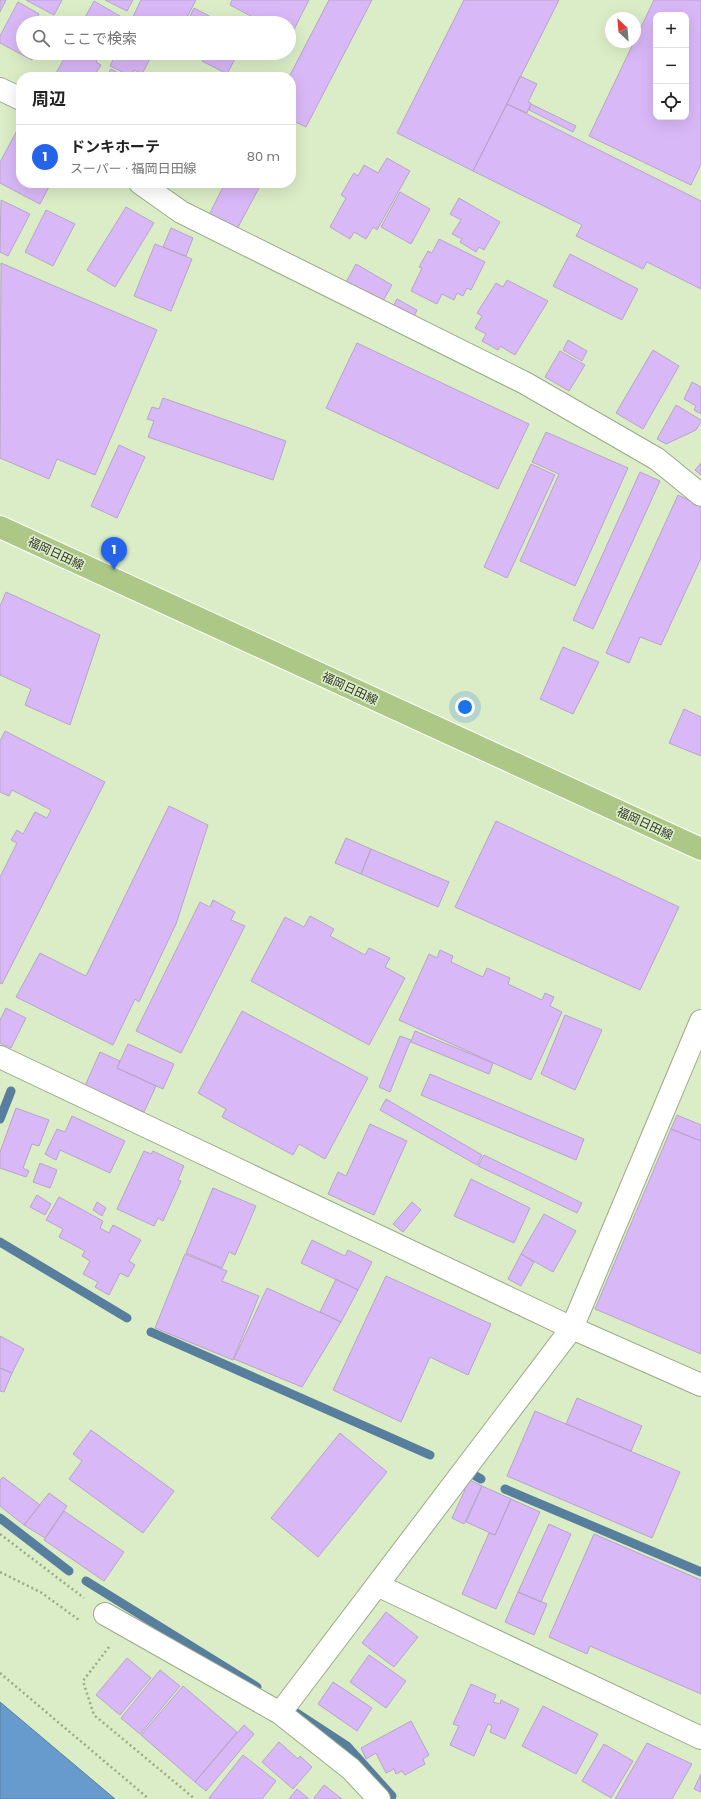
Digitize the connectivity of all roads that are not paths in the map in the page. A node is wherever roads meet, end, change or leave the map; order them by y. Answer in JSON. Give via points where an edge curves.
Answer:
{"nodes":[{"id":1,"x":0,"y":89,"type":"edge"},
{"id":2,"x":16,"y":97,"type":"edge"},
{"id":3,"x":147,"y":188,"type":"edge"},
{"id":4,"x":701,"y":494,"type":"edge"},
{"id":5,"x":0,"y":527,"type":"edge"},
{"id":6,"x":701,"y":849,"type":"edge"},
{"id":7,"x":701,"y":1021,"type":"edge"},
{"id":8,"x":0,"y":1057,"type":"edge"},
{"id":9,"x":572,"y":1328,"type":"junction"},
{"id":10,"x":701,"y":1385,"type":"edge"},
{"id":11,"x":377,"y":1585,"type":"junction"},
{"id":12,"x":105,"y":1614,"type":"road end"},
{"id":13,"x":280,"y":1713,"type":"junction"},
{"id":14,"x":701,"y":1738,"type":"edge"},
{"id":15,"x":379,"y":1799,"type":"edge"}],
"edges":[{"from":1,"to":2,"type":"street"},
{"from":3,"to":4,"type":"street","via":[[181,212],[525,383],[657,459]]},
{"from":5,"to":6,"type":"main road","name":"福岡日田線"},
{"from":7,"to":9,"type":"street"},
{"from":8,"to":9,"type":"street"},
{"from":9,"to":10,"type":"street"},
{"from":9,"to":11,"type":"street"},
{"from":11,"to":13,"type":"street"},
{"from":11,"to":14,"type":"street"},
{"from":12,"to":13,"type":"street"},
{"from":13,"to":15,"type":"street","via":[[350,1769]]}]}
